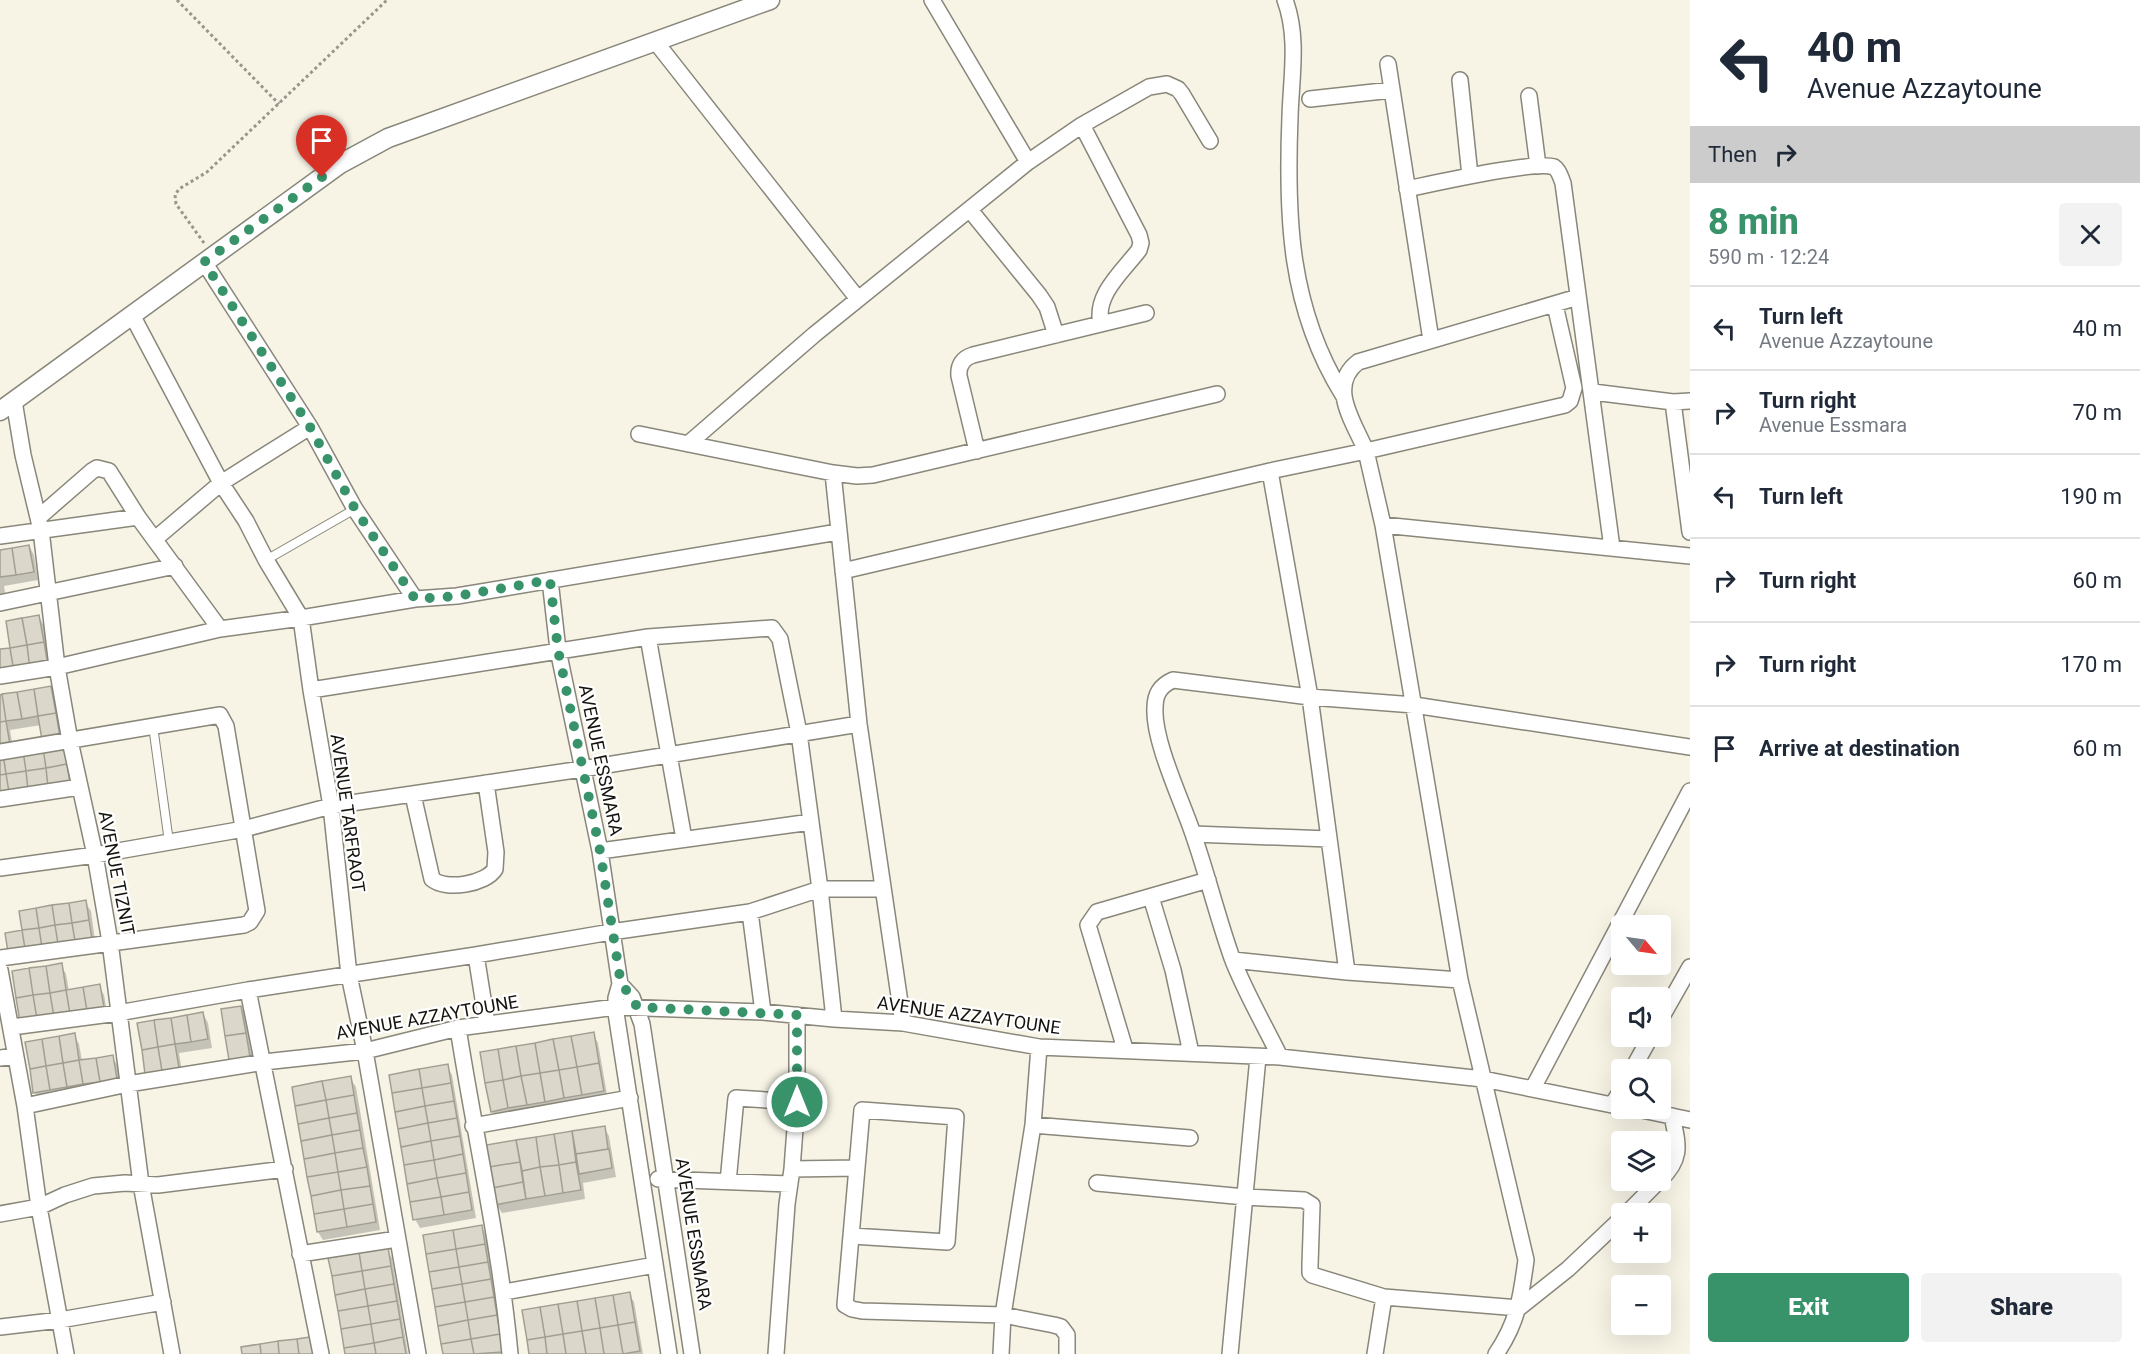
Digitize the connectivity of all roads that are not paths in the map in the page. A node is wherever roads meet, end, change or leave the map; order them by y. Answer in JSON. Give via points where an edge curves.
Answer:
{"nodes":[{"id":1,"x":770,"y":0,"type":"edge"},
{"id":2,"x":932,"y":0,"type":"edge"},
{"id":3,"x":1285,"y":0,"type":"edge"},
{"id":4,"x":655,"y":41,"type":"junction"},
{"id":5,"x":1388,"y":64,"type":"dead end"},
{"id":6,"x":1460,"y":80,"type":"dead end"},
{"id":7,"x":1392,"y":90,"type":"junction"},
{"id":8,"x":1529,"y":96,"type":"dead end"},
{"id":9,"x":1310,"y":99,"type":"dead end"},
{"id":10,"x":1082,"y":125,"type":"junction"},
{"id":11,"x":1209,"y":141,"type":"dead end"},
{"id":12,"x":1028,"y":162,"type":"junction"},
{"id":13,"x":1539,"y":166,"type":"junction"},
{"id":14,"x":1470,"y":176,"type":"junction"},
{"id":15,"x":1407,"y":189,"type":"junction"},
{"id":16,"x":970,"y":210,"type":"junction"},
{"id":17,"x":209,"y":259,"type":"junction"},
{"id":18,"x":1578,"y":297,"type":"junction"},
{"id":19,"x":858,"y":299,"type":"junction"},
{"id":20,"x":1554,"y":305,"type":"junction"},
{"id":21,"x":1146,"y":313,"type":"dead end"},
{"id":22,"x":132,"y":315,"type":"junction"},
{"id":23,"x":1101,"y":324,"type":"junction"},
{"id":24,"x":1056,"y":335,"type":"junction"},
{"id":25,"x":1431,"y":340,"type":"junction"},
{"id":26,"x":1593,"y":392,"type":"junction"},
{"id":27,"x":1217,"y":394,"type":"dead end"},
{"id":28,"x":1343,"y":395,"type":"junction"},
{"id":29,"x":1690,"y":401,"type":"edge"},
{"id":30,"x":1673,"y":402,"type":"junction"},
{"id":31,"x":7,"y":406,"type":"edge"},
{"id":32,"x":310,"y":427,"type":"junction"},
{"id":33,"x":639,"y":434,"type":"dead end"},
{"id":34,"x":688,"y":444,"type":"junction"},
{"id":35,"x":977,"y":451,"type":"junction"},
{"id":36,"x":1366,"y":451,"type":"junction"},
{"id":37,"x":1270,"y":471,"type":"junction"},
{"id":38,"x":833,"y":473,"type":"junction"},
{"id":39,"x":221,"y":483,"type":"junction"},
{"id":40,"x":355,"y":509,"type":"junction"},
{"id":41,"x":138,"y":517,"type":"junction"},
{"id":42,"x":40,"y":524,"type":"junction"},
{"id":43,"x":1383,"y":525,"type":"junction"},
{"id":44,"x":838,"y":532,"type":"junction"},
{"id":45,"x":1690,"y":532,"type":"edge"},
{"id":46,"x":0,"y":536,"type":"edge"},
{"id":47,"x":155,"y":539,"type":"junction"},
{"id":48,"x":1612,"y":548,"type":"junction"},
{"id":49,"x":1690,"y":556,"type":"edge"},
{"id":50,"x":266,"y":560,"type":"junction"},
{"id":51,"x":176,"y":566,"type":"junction"},
{"id":52,"x":843,"y":571,"type":"junction"},
{"id":53,"x":550,"y":580,"type":"junction"},
{"id":54,"x":48,"y":595,"type":"junction"},
{"id":55,"x":415,"y":599,"type":"junction"},
{"id":56,"x":0,"y":603,"type":"edge"},
{"id":57,"x":301,"y":618,"type":"junction"},
{"id":58,"x":220,"y":629,"type":"junction"},
{"id":59,"x":648,"y":637,"type":"junction"},
{"id":60,"x":558,"y":650,"type":"junction"},
{"id":61,"x":57,"y":667,"type":"junction"},
{"id":62,"x":0,"y":676,"type":"edge"},
{"id":63,"x":311,"y":690,"type":"junction"},
{"id":64,"x":1310,"y":697,"type":"junction"},
{"id":65,"x":1414,"y":705,"type":"junction"},
{"id":66,"x":859,"y":724,"type":"junction"},
{"id":67,"x":153,"y":726,"type":"junction"},
{"id":68,"x":800,"y":733,"type":"junction"},
{"id":69,"x":70,"y":741,"type":"junction"},
{"id":70,"x":1690,"y":747,"type":"edge"},
{"id":71,"x":0,"y":752,"type":"edge"},
{"id":72,"x":669,"y":753,"type":"junction"},
{"id":73,"x":582,"y":769,"type":"junction"},
{"id":74,"x":486,"y":783,"type":"junction"},
{"id":75,"x":80,"y":787,"type":"junction"},
{"id":76,"x":1690,"y":791,"type":"edge"},
{"id":77,"x":413,"y":795,"type":"junction"},
{"id":78,"x":0,"y":799,"type":"edge"},
{"id":79,"x":331,"y":806,"type":"junction"},
{"id":80,"x":811,"y":822,"type":"junction"},
{"id":81,"x":244,"y":829,"type":"junction"},
{"id":82,"x":1193,"y":834,"type":"junction"},
{"id":83,"x":684,"y":839,"type":"junction"},
{"id":84,"x":1329,"y":839,"type":"junction"},
{"id":85,"x":169,"y":842,"type":"junction"},
{"id":86,"x":600,"y":851,"type":"junction"},
{"id":87,"x":95,"y":855,"type":"junction"},
{"id":88,"x":0,"y":868,"type":"edge"},
{"id":89,"x":1208,"y":880,"type":"junction"},
{"id":90,"x":820,"y":889,"type":"junction"},
{"id":91,"x":883,"y":889,"type":"junction"},
{"id":92,"x":1151,"y":897,"type":"junction"},
{"id":93,"x":750,"y":912,"type":"junction"},
{"id":94,"x":611,"y":932,"type":"junction"},
{"id":95,"x":110,"y":942,"type":"junction"},
{"id":96,"x":476,"y":955,"type":"junction"},
{"id":97,"x":0,"y":958,"type":"edge"},
{"id":98,"x":1233,"y":960,"type":"junction"},
{"id":99,"x":1690,"y":967,"type":"edge"},
{"id":100,"x":0,"y":970,"type":"edge"},
{"id":101,"x":1347,"y":972,"type":"junction"},
{"id":102,"x":348,"y":975,"type":"junction"},
{"id":103,"x":1460,"y":980,"type":"junction"},
{"id":104,"x":621,"y":984,"type":"junction"},
{"id":105,"x":248,"y":990,"type":"junction"},
{"id":106,"x":1671,"y":1001,"type":"edge"},
{"id":107,"x":615,"y":1007,"type":"junction"},
{"id":108,"x":637,"y":1007,"type":"junction"},
{"id":109,"x":763,"y":1012,"type":"junction"},
{"id":110,"x":118,"y":1013,"type":"junction"},
{"id":111,"x":797,"y":1015,"type":"junction"},
{"id":112,"x":834,"y":1019,"type":"junction"},
{"id":113,"x":903,"y":1023,"type":"junction"},
{"id":114,"x":487,"y":1024,"type":"junction"},
{"id":115,"x":12,"y":1027,"type":"junction"},
{"id":116,"x":458,"y":1028,"type":"junction"},
{"id":117,"x":1039,"y":1047,"type":"junction"},
{"id":118,"x":1125,"y":1049,"type":"junction"},
{"id":119,"x":365,"y":1051,"type":"junction"},
{"id":120,"x":1191,"y":1053,"type":"junction"},
{"id":121,"x":8,"y":1057,"type":"edge"},
{"id":122,"x":1258,"y":1057,"type":"junction"},
{"id":123,"x":1280,"y":1057,"type":"junction"},
{"id":124,"x":264,"y":1062,"type":"junction"},
{"id":125,"x":1483,"y":1079,"type":"junction"},
{"id":126,"x":128,"y":1084,"type":"junction"},
{"id":127,"x":1533,"y":1088,"type":"junction"},
{"id":128,"x":630,"y":1098,"type":"junction"},
{"id":129,"x":797,"y":1102,"type":"junction"},
{"id":130,"x":1611,"y":1105,"type":"edge"},
{"id":131,"x":25,"y":1106,"type":"junction"},
{"id":132,"x":1672,"y":1116,"type":"joint"},
{"id":133,"x":1690,"y":1120,"type":"edge"},
{"id":134,"x":1033,"y":1125,"type":"junction"},
{"id":135,"x":473,"y":1126,"type":"junction"},
{"id":136,"x":1190,"y":1138,"type":"dead end"},
{"id":137,"x":285,"y":1168,"type":"junction"},
{"id":138,"x":792,"y":1168,"type":"junction"},
{"id":139,"x":857,"y":1168,"type":"junction"},
{"id":140,"x":1671,"y":1170,"type":"edge"},
{"id":141,"x":642,"y":1179,"type":"junction"},
{"id":142,"x":665,"y":1180,"type":"junction"},
{"id":143,"x":728,"y":1182,"type":"junction"},
{"id":144,"x":1097,"y":1183,"type":"dead end"},
{"id":145,"x":141,"y":1184,"type":"junction"},
{"id":146,"x":790,"y":1184,"type":"junction"},
{"id":147,"x":1649,"y":1191,"type":"edge"},
{"id":148,"x":1245,"y":1197,"type":"junction"},
{"id":149,"x":1637,"y":1203,"type":"edge"},
{"id":150,"x":39,"y":1207,"type":"junction"},
{"id":151,"x":0,"y":1214,"type":"edge"},
{"id":152,"x":1611,"y":1228,"type":"edge"},
{"id":153,"x":852,"y":1236,"type":"junction"},
{"id":154,"x":397,"y":1239,"type":"junction"},
{"id":155,"x":300,"y":1254,"type":"junction"},
{"id":156,"x":656,"y":1265,"type":"junction"},
{"id":157,"x":504,"y":1292,"type":"junction"},
{"id":158,"x":1384,"y":1298,"type":"junction"},
{"id":159,"x":163,"y":1302,"type":"junction"},
{"id":160,"x":1519,"y":1308,"type":"junction"},
{"id":161,"x":1003,"y":1315,"type":"junction"},
{"id":162,"x":60,"y":1320,"type":"junction"},
{"id":163,"x":0,"y":1327,"type":"edge"},
{"id":164,"x":66,"y":1354,"type":"edge"},
{"id":165,"x":172,"y":1354,"type":"edge"},
{"id":166,"x":321,"y":1354,"type":"edge"},
{"id":167,"x":418,"y":1354,"type":"edge"},
{"id":168,"x":510,"y":1354,"type":"edge"},
{"id":169,"x":669,"y":1354,"type":"edge"},
{"id":170,"x":692,"y":1354,"type":"edge"},
{"id":171,"x":776,"y":1354,"type":"edge"},
{"id":172,"x":1001,"y":1354,"type":"edge"},
{"id":173,"x":1067,"y":1354,"type":"edge"},
{"id":174,"x":1230,"y":1354,"type":"edge"},
{"id":175,"x":1375,"y":1354,"type":"edge"},
{"id":176,"x":1496,"y":1354,"type":"edge"}],
"edges":[{"from":1,"to":4,"type":"street"},
{"from":2,"to":12,"type":"street"},
{"from":3,"to":28,"type":"street","via":[[1294,39],[1288,151],[1295,268],[1310,330]]},
{"from":4,"to":17,"type":"street","via":[[388,138],[340,164]]},
{"from":4,"to":19,"type":"street"},
{"from":5,"to":7,"type":"street"},
{"from":6,"to":14,"type":"street"},
{"from":7,"to":9,"type":"street"},
{"from":7,"to":15,"type":"street"},
{"from":8,"to":13,"type":"street"},
{"from":10,"to":11,"type":"street","via":[[1149,87],[1167,84],[1182,94]]},
{"from":10,"to":12,"type":"street"},
{"from":10,"to":23,"type":"street","via":[[1141,238],[1139,250],[1102,300]]},
{"from":12,"to":16,"type":"street"},
{"from":13,"to":14,"type":"street"},
{"from":13,"to":18,"type":"street","via":[[1553,167],[1563,183]]},
{"from":14,"to":15,"type":"street"},
{"from":15,"to":25,"type":"street"},
{"from":16,"to":19,"type":"street"},
{"from":16,"to":24,"type":"street","via":[[1039,295]]},
{"from":17,"to":22,"type":"street"},
{"from":17,"to":32,"type":"street"},
{"from":18,"to":20,"type":"street"},
{"from":18,"to":26,"type":"street"},
{"from":19,"to":34,"type":"street"},
{"from":20,"to":25,"type":"street"},
{"from":20,"to":36,"type":"street","via":[[1574,388],[1565,405]]},
{"from":21,"to":23,"type":"street"},
{"from":22,"to":31,"type":"street"},
{"from":22,"to":39,"type":"street","name":"AVENUE TARFRAOT"},
{"from":23,"to":24,"type":"street"},
{"from":24,"to":35,"type":"street","via":[[973,355],[963,361],[959,376]]},
{"from":25,"to":28,"type":"street","via":[[1358,362],[1343,380]]},
{"from":26,"to":30,"type":"street"},
{"from":26,"to":48,"type":"street"},
{"from":27,"to":35,"type":"street"},
{"from":28,"to":36,"type":"street"},
{"from":29,"to":30,"type":"street"},
{"from":30,"to":45,"type":"street"},
{"from":31,"to":42,"type":"street","name":"AVENUE TIZNIT"},
{"from":32,"to":39,"type":"street"},
{"from":32,"to":40,"type":"street"},
{"from":33,"to":34,"type":"street"},
{"from":34,"to":38,"type":"street"},
{"from":35,"to":38,"type":"street","via":[[880,474]]},
{"from":36,"to":37,"type":"street"},
{"from":36,"to":43,"type":"street"},
{"from":37,"to":52,"type":"street"},
{"from":37,"to":64,"type":"street"},
{"from":38,"to":44,"type":"street"},
{"from":39,"to":47,"type":"street"},
{"from":39,"to":50,"type":"street","name":"AVENUE TARFRAOT"},
{"from":40,"to":50,"type":"lane"},
{"from":40,"to":55,"type":"street"},
{"from":41,"to":42,"type":"street"},
{"from":41,"to":42,"type":"street","via":[[109,471],[97,468]]},
{"from":41,"to":47,"type":"street"},
{"from":42,"to":46,"type":"street"},
{"from":42,"to":54,"type":"street","name":"AVENUE TIZNIT"},
{"from":43,"to":48,"type":"street"},
{"from":43,"to":65,"type":"street"},
{"from":44,"to":52,"type":"street"},
{"from":44,"to":53,"type":"street"},
{"from":47,"to":51,"type":"street"},
{"from":48,"to":49,"type":"street"},
{"from":50,"to":57,"type":"street","name":"AVENUE TARFRAOT"},
{"from":51,"to":54,"type":"street"},
{"from":51,"to":58,"type":"street"},
{"from":52,"to":66,"type":"street"},
{"from":53,"to":55,"type":"street"},
{"from":53,"to":60,"type":"street","name":"AVENUE ESSMARA"},
{"from":54,"to":56,"type":"street"},
{"from":54,"to":61,"type":"street","name":"AVENUE TIZNIT"},
{"from":55,"to":57,"type":"street"},
{"from":57,"to":58,"type":"street"},
{"from":57,"to":63,"type":"street","name":"AVENUE TARFRAOT"},
{"from":58,"to":61,"type":"street"},
{"from":59,"to":60,"type":"street"},
{"from":59,"to":68,"type":"street","via":[[772,628],[780,639]]},
{"from":59,"to":72,"type":"street"},
{"from":60,"to":63,"type":"street"},
{"from":60,"to":73,"type":"street","name":"AVENUE ESSMARA"},
{"from":61,"to":62,"type":"street"},
{"from":61,"to":69,"type":"street","name":"AVENUE TIZNIT"},
{"from":63,"to":79,"type":"street","name":"AVENUE TARFRAOT"},
{"from":64,"to":65,"type":"street"},
{"from":64,"to":82,"type":"street","via":[[1173,680],[1162,685],[1154,710],[1157,731]]},
{"from":64,"to":84,"type":"street"},
{"from":65,"to":70,"type":"street"},
{"from":65,"to":103,"type":"street"},
{"from":66,"to":68,"type":"street"},
{"from":66,"to":91,"type":"street"},
{"from":67,"to":69,"type":"street"},
{"from":67,"to":81,"type":"street","via":[[214,715],[222,717]]},
{"from":67,"to":85,"type":"lane"},
{"from":68,"to":72,"type":"street"},
{"from":68,"to":80,"type":"street"},
{"from":69,"to":71,"type":"street"},
{"from":69,"to":75,"type":"street","name":"AVENUE TIZNIT"},
{"from":72,"to":73,"type":"street"},
{"from":72,"to":83,"type":"street"},
{"from":73,"to":74,"type":"street"},
{"from":73,"to":86,"type":"street","name":"AVENUE ESSMARA"},
{"from":74,"to":77,"type":"street"},
{"from":74,"to":77,"type":"street","via":[[495,869],[486,878],[467,883],[444,885],[432,879]]},
{"from":75,"to":78,"type":"street"},
{"from":75,"to":87,"type":"street","name":"AVENUE TIZNIT"},
{"from":76,"to":127,"type":"street"},
{"from":77,"to":79,"type":"street"},
{"from":79,"to":81,"type":"street"},
{"from":79,"to":102,"type":"street","name":"AVENUE TARFRAOT"},
{"from":80,"to":83,"type":"street"},
{"from":80,"to":90,"type":"street"},
{"from":81,"to":85,"type":"street"},
{"from":81,"to":95,"type":"street","via":[[257,911],[250,922]]},
{"from":82,"to":84,"type":"street"},
{"from":82,"to":89,"type":"street"},
{"from":83,"to":86,"type":"street"},
{"from":84,"to":101,"type":"street"},
{"from":85,"to":87,"type":"street"},
{"from":86,"to":94,"type":"street","name":"AVENUE ESSMARA"},
{"from":87,"to":88,"type":"street"},
{"from":87,"to":95,"type":"street","name":"AVENUE TIZNIT"},
{"from":89,"to":92,"type":"street"},
{"from":89,"to":98,"type":"street"},
{"from":90,"to":91,"type":"street"},
{"from":90,"to":93,"type":"street"},
{"from":90,"to":112,"type":"street"},
{"from":91,"to":113,"type":"street"},
{"from":92,"to":118,"type":"street","via":[[1097,912],[1088,926]]},
{"from":92,"to":120,"type":"street","via":[[1173,970]]},
{"from":93,"to":94,"type":"street"},
{"from":93,"to":109,"type":"street"},
{"from":94,"to":96,"type":"street"},
{"from":94,"to":104,"type":"street","name":"AVENUE ESSMARA"},
{"from":95,"to":97,"type":"street"},
{"from":95,"to":110,"type":"street","name":"AVENUE TIZNIT"},
{"from":96,"to":102,"type":"street"},
{"from":96,"to":114,"type":"street"},
{"from":98,"to":101,"type":"street"},
{"from":98,"to":123,"type":"street"},
{"from":99,"to":106,"type":"street"},
{"from":100,"to":115,"type":"street"},
{"from":101,"to":103,"type":"street"},
{"from":102,"to":105,"type":"street"},
{"from":102,"to":119,"type":"street","name":"AVENUE TARFRAOT"},
{"from":103,"to":125,"type":"street"},
{"from":104,"to":107,"type":"street","name":"AVENUE ESSMARA"},
{"from":104,"to":108,"type":"street","name":"AVENUE ESSMARA"},
{"from":105,"to":110,"type":"street"},
{"from":105,"to":124,"type":"street"},
{"from":107,"to":108,"type":"street","name":"AVENUE AZZAYTOUNE"},
{"from":107,"to":114,"type":"street","name":"AVENUE AZZAYTOUNE"},
{"from":107,"to":128,"type":"street","name":"AVENUE ESSMARA"},
{"from":108,"to":109,"type":"street","name":"AVENUE AZZAYTOUNE"},
{"from":108,"to":142,"type":"street","name":"AVENUE ESSMARA"},
{"from":109,"to":111,"type":"street","name":"AVENUE AZZAYTOUNE"},
{"from":110,"to":115,"type":"street"},
{"from":110,"to":126,"type":"street","name":"AVENUE TIZNIT"},
{"from":111,"to":112,"type":"street","name":"AVENUE AZZAYTOUNE"},
{"from":111,"to":129,"type":"street"},
{"from":112,"to":113,"type":"street","name":"AVENUE AZZAYTOUNE"},
{"from":113,"to":117,"type":"street","name":"AVENUE AZZAYTOUNE"},
{"from":114,"to":116,"type":"street","name":"AVENUE AZZAYTOUNE"},
{"from":115,"to":121,"type":"street"},
{"from":116,"to":119,"type":"street","name":"AVENUE AZZAYTOUNE"},
{"from":116,"to":135,"type":"street"},
{"from":117,"to":118,"type":"street","name":"AVENUE AZZAYTOUNE"},
{"from":117,"to":134,"type":"street"},
{"from":118,"to":120,"type":"street","name":"AVENUE AZZAYTOUNE"},
{"from":119,"to":124,"type":"street","name":"AVENUE AZZAYTOUNE"},
{"from":119,"to":154,"type":"street","name":"AVENUE TARFRAOT"},
{"from":120,"to":122,"type":"street","name":"AVENUE AZZAYTOUNE"},
{"from":121,"to":131,"type":"street"},
{"from":122,"to":123,"type":"street","name":"AVENUE AZZAYTOUNE"},
{"from":122,"to":148,"type":"street"},
{"from":123,"to":125,"type":"street","name":"AVENUE AZZAYTOUNE"},
{"from":124,"to":126,"type":"street","name":"AVENUE AZZAYTOUNE"},
{"from":124,"to":137,"type":"street"},
{"from":125,"to":127,"type":"street","name":"AVENUE AZZAYTOUNE"},
{"from":125,"to":160,"type":"street","via":[[1526,1260]]},
{"from":126,"to":131,"type":"street","name":"AVENUE AZZAYTOUNE"},
{"from":126,"to":145,"type":"street","name":"AVENUE TIZNIT"},
{"from":127,"to":130,"type":"street","name":"AVENUE AZZAYTOUNE"},
{"from":128,"to":135,"type":"street"},
{"from":128,"to":141,"type":"street","name":"AVENUE ESSMARA"},
{"from":129,"to":138,"type":"street"},
{"from":129,"to":143,"type":"street","via":[[736,1098]]},
{"from":131,"to":150,"type":"street"},
{"from":132,"to":133,"type":"street"},
{"from":132,"to":140,"type":"street","via":[[1678,1143]]},
{"from":134,"to":136,"type":"street"},
{"from":134,"to":161,"type":"street"},
{"from":135,"to":157,"type":"street"},
{"from":137,"to":145,"type":"street"},
{"from":137,"to":155,"type":"street"},
{"from":138,"to":139,"type":"street"},
{"from":138,"to":146,"type":"street"},
{"from":139,"to":153,"type":"street"},
{"from":139,"to":153,"type":"street","via":[[862,1110],[956,1117],[947,1242]]},
{"from":141,"to":142,"type":"street"},
{"from":141,"to":156,"type":"street","name":"AVENUE ESSMARA"},
{"from":142,"to":143,"type":"street"},
{"from":142,"to":170,"type":"street","name":"AVENUE ESSMARA"},
{"from":143,"to":146,"type":"street"},
{"from":144,"to":148,"type":"street"},
{"from":145,"to":150,"type":"street","via":[[93,1186]]},
{"from":145,"to":159,"type":"street","name":"AVENUE TIZNIT"},
{"from":146,"to":171,"type":"street"},
{"from":147,"to":149,"type":"street"},
{"from":148,"to":158,"type":"street","via":[[1308,1202],[1312,1205],[1310,1273]]},
{"from":148,"to":174,"type":"street"},
{"from":150,"to":151,"type":"street"},
{"from":150,"to":162,"type":"street"},
{"from":152,"to":160,"type":"street"},
{"from":153,"to":161,"type":"street","via":[[844,1303],[849,1308]]},
{"from":154,"to":155,"type":"street"},
{"from":154,"to":167,"type":"street","name":"AVENUE TARFRAOT"},
{"from":155,"to":166,"type":"street"},
{"from":156,"to":157,"type":"street"},
{"from":156,"to":169,"type":"street","name":"AVENUE ESSMARA"},
{"from":157,"to":168,"type":"street"},
{"from":158,"to":160,"type":"street"},
{"from":158,"to":175,"type":"street"},
{"from":159,"to":162,"type":"street"},
{"from":159,"to":165,"type":"street","name":"AVENUE TIZNIT"},
{"from":160,"to":176,"type":"street"},
{"from":161,"to":172,"type":"street"},
{"from":161,"to":173,"type":"street","via":[[1061,1327],[1068,1335]]},
{"from":162,"to":163,"type":"street"},
{"from":162,"to":164,"type":"street"}]}
